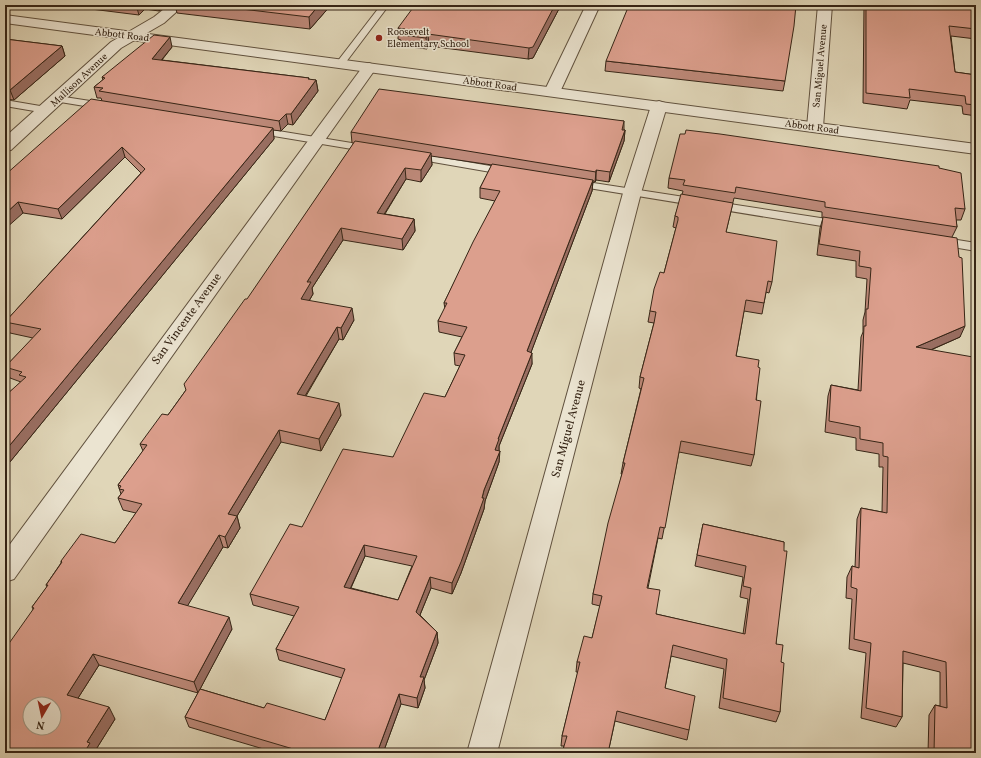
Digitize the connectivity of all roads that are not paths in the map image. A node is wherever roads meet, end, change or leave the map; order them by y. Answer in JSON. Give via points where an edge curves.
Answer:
{"nodes":[{"id":1,"x":177,"y":5,"type":"edge"},
{"id":2,"x":385,"y":5,"type":"edge"},
{"id":3,"x":593,"y":5,"type":"edge"},
{"id":4,"x":825,"y":5,"type":"edge"},
{"id":5,"x":5,"y":19,"type":"edge"},
{"id":6,"x":132,"y":36,"type":"junction"},
{"id":7,"x":340,"y":64,"type":"junction"},
{"id":8,"x":369,"y":68,"type":"junction"},
{"id":9,"x":552,"y":92,"type":"junction"},
{"id":10,"x":58,"y":99,"type":"junction"},
{"id":11,"x":5,"y":103,"type":"edge"},
{"id":12,"x":659,"y":106,"type":"junction"},
{"id":13,"x":113,"y":108,"type":"edge"},
{"id":14,"x":46,"y":110,"type":"junction"},
{"id":15,"x":815,"y":127,"type":"junction"},
{"id":16,"x":246,"y":129,"type":"edge"},
{"id":17,"x":316,"y":140,"type":"junction"},
{"id":18,"x":5,"y":146,"type":"edge"},
{"id":19,"x":976,"y":149,"type":"edge"},
{"id":20,"x":379,"y":150,"type":"edge"},
{"id":21,"x":403,"y":154,"type":"edge"},
{"id":22,"x":521,"y":174,"type":"edge"},
{"id":23,"x":561,"y":181,"type":"edge"},
{"id":24,"x":632,"y":193,"type":"junction"},
{"id":25,"x":851,"y":227,"type":"edge"},
{"id":26,"x":929,"y":239,"type":"edge"},
{"id":27,"x":976,"y":247,"type":"edge"},
{"id":28,"x":5,"y":571,"type":"edge"},
{"id":29,"x":482,"y":753,"type":"edge"}],
"edges":[{"from":1,"to":6,"type":"street","name":"Mallison Avenue","via":[[159,20]]},
{"from":2,"to":7,"type":"lane"},
{"from":3,"to":9,"type":"street"},
{"from":4,"to":15,"type":"street","name":"San Miguel Avenue"},
{"from":5,"to":6,"type":"street","name":"Abbott Road"},
{"from":6,"to":7,"type":"street","name":"Abbott Road"},
{"from":6,"to":10,"type":"street","name":"Mallison Avenue","via":[[116,45]]},
{"from":7,"to":8,"type":"street","name":"Abbott Road"},
{"from":8,"to":9,"type":"street","name":"Abbott Road"},
{"from":8,"to":17,"type":"street","name":"San Vincente Avenue"},
{"from":9,"to":12,"type":"street","name":"Abbott Road"},
{"from":10,"to":13,"type":"lane"},
{"from":10,"to":14,"type":"street","name":"Mallison Avenue"},
{"from":11,"to":14,"type":"lane"},
{"from":12,"to":15,"type":"street","name":"Abbott Road"},
{"from":12,"to":24,"type":"street","name":"San Miguel Avenue"},
{"from":14,"to":18,"type":"street","name":"Mallison Avenue"},
{"from":15,"to":19,"type":"street","name":"Abbott Road"},
{"from":16,"to":17,"type":"lane"},
{"from":17,"to":20,"type":"lane"},
{"from":17,"to":28,"type":"street","name":"San Vincente Avenue"},
{"from":21,"to":22,"type":"lane"},
{"from":23,"to":24,"type":"lane"},
{"from":24,"to":25,"type":"lane"},
{"from":24,"to":29,"type":"street","name":"San Miguel Avenue"},
{"from":26,"to":27,"type":"lane"}]}
